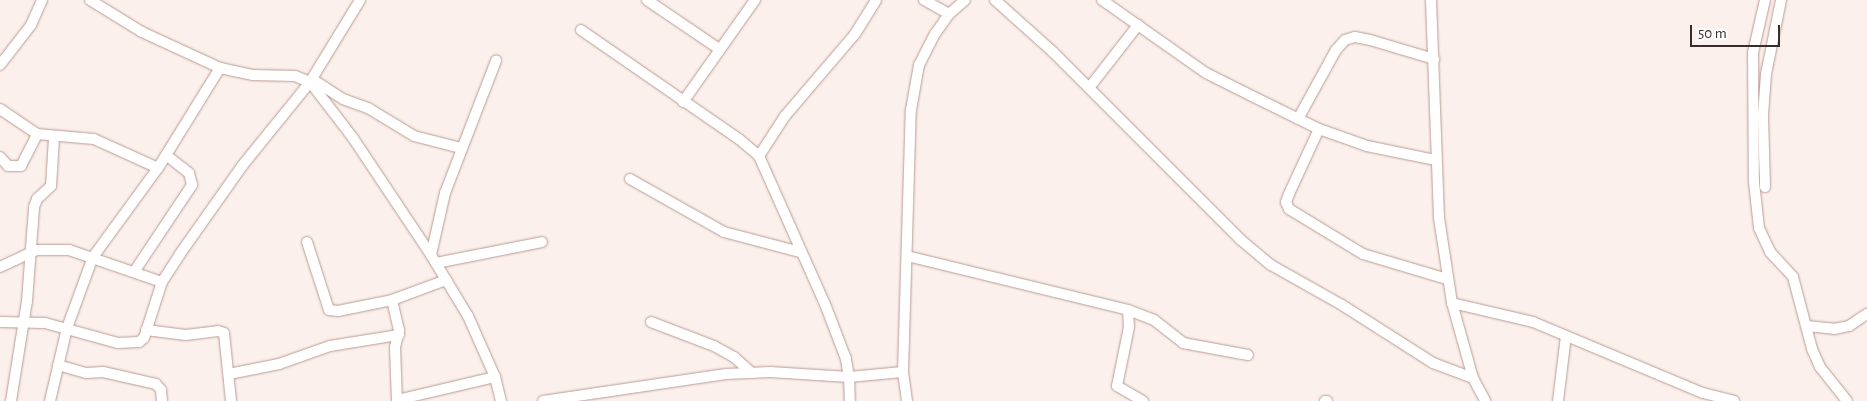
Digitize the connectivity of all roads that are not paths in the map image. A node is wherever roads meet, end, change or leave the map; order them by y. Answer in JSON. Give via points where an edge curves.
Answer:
{"nodes":[{"id":1,"x":42,"y":0,"type":"edge"},
{"id":2,"x":90,"y":0,"type":"edge"},
{"id":3,"x":110,"y":0,"type":"edge"},
{"id":4,"x":360,"y":0,"type":"edge"},
{"id":5,"x":647,"y":0,"type":"edge"},
{"id":6,"x":755,"y":0,"type":"edge"},
{"id":7,"x":876,"y":0,"type":"edge"},
{"id":8,"x":924,"y":0,"type":"edge"},
{"id":9,"x":965,"y":0,"type":"edge"},
{"id":10,"x":995,"y":0,"type":"edge"},
{"id":11,"x":1102,"y":0,"type":"edge"},
{"id":12,"x":1431,"y":0,"type":"edge"},
{"id":13,"x":1765,"y":0,"type":"edge"},
{"id":14,"x":1780,"y":0,"type":"edge"},
{"id":15,"x":107,"y":10,"type":"junction"},
{"id":16,"x":949,"y":14,"type":"junction"},
{"id":17,"x":1138,"y":25,"type":"junction"},
{"id":18,"x":581,"y":30,"type":"dead end"},
{"id":19,"x":719,"y":49,"type":"junction"},
{"id":20,"x":1434,"y":59,"type":"junction"},
{"id":21,"x":496,"y":60,"type":"dead end"},
{"id":22,"x":0,"y":65,"type":"edge"},
{"id":23,"x":220,"y":68,"type":"junction"},
{"id":24,"x":311,"y":80,"type":"junction"},
{"id":25,"x":1089,"y":88,"type":"junction"},
{"id":26,"x":683,"y":102,"type":"junction"},
{"id":27,"x":0,"y":109,"type":"edge"},
{"id":28,"x":1298,"y":119,"type":"junction"},
{"id":29,"x":1319,"y":129,"type":"junction"},
{"id":30,"x":37,"y":134,"type":"junction"},
{"id":31,"x":54,"y":138,"type":"junction"},
{"id":32,"x":461,"y":148,"type":"junction"},
{"id":33,"x":166,"y":156,"type":"junction"},
{"id":34,"x":759,"y":156,"type":"junction"},
{"id":35,"x":0,"y":157,"type":"edge"},
{"id":36,"x":1435,"y":160,"type":"junction"},
{"id":37,"x":158,"y":168,"type":"junction"},
{"id":38,"x":630,"y":179,"type":"dead end"},
{"id":39,"x":1765,"y":187,"type":"dead end"},
{"id":40,"x":308,"y":242,"type":"dead end"},
{"id":41,"x":542,"y":242,"type":"dead end"},
{"id":42,"x":29,"y":252,"type":"junction"},
{"id":43,"x":800,"y":252,"type":"junction"},
{"id":44,"x":907,"y":256,"type":"junction"},
{"id":45,"x":93,"y":257,"type":"junction"},
{"id":46,"x":434,"y":259,"type":"junction"},
{"id":47,"x":0,"y":267,"type":"edge"},
{"id":48,"x":134,"y":272,"type":"junction"},
{"id":49,"x":1447,"y":278,"type":"junction"},
{"id":50,"x":446,"y":280,"type":"junction"},
{"id":51,"x":162,"y":282,"type":"junction"},
{"id":52,"x":392,"y":300,"type":"junction"},
{"id":53,"x":1452,"y":303,"type":"junction"},
{"id":54,"x":1128,"y":310,"type":"junction"},
{"id":55,"x":1867,"y":314,"type":"edge"},
{"id":56,"x":0,"y":322,"type":"edge"},
{"id":57,"x":24,"y":322,"type":"junction"},
{"id":58,"x":651,"y":322,"type":"dead end"},
{"id":59,"x":1807,"y":326,"type":"junction"},
{"id":60,"x":67,"y":328,"type":"junction"},
{"id":61,"x":146,"y":330,"type":"junction"},
{"id":62,"x":399,"y":335,"type":"junction"},
{"id":63,"x":1566,"y":336,"type":"junction"},
{"id":64,"x":1248,"y":355,"type":"dead end"},
{"id":65,"x":58,"y":365,"type":"junction"},
{"id":66,"x":903,"y":372,"type":"junction"},
{"id":67,"x":752,"y":373,"type":"junction"},
{"id":68,"x":229,"y":374,"type":"junction"},
{"id":69,"x":495,"y":377,"type":"junction"},
{"id":70,"x":849,"y":377,"type":"junction"},
{"id":71,"x":1474,"y":378,"type":"junction"},
{"id":72,"x":612,"y":390,"type":"junction"},
{"id":73,"x":396,"y":400,"type":"edge"},
{"id":74,"x":11,"y":401,"type":"edge"},
{"id":75,"x":50,"y":401,"type":"edge"},
{"id":76,"x":162,"y":401,"type":"edge"},
{"id":77,"x":231,"y":401,"type":"edge"},
{"id":78,"x":501,"y":401,"type":"edge"},
{"id":79,"x":543,"y":401,"type":"edge"},
{"id":80,"x":608,"y":401,"type":"edge"},
{"id":81,"x":850,"y":401,"type":"edge"},
{"id":82,"x":907,"y":401,"type":"edge"},
{"id":83,"x":1143,"y":401,"type":"edge"},
{"id":84,"x":1485,"y":401,"type":"edge"},
{"id":85,"x":1558,"y":401,"type":"edge"},
{"id":86,"x":1731,"y":401,"type":"edge"},
{"id":87,"x":1847,"y":401,"type":"edge"}],
"edges":[{"from":1,"to":22,"type":"street","via":[[31,25]]},
{"from":2,"to":15,"type":"street"},
{"from":3,"to":15,"type":"street"},
{"from":4,"to":24,"type":"street"},
{"from":5,"to":19,"type":"street"},
{"from":6,"to":19,"type":"street"},
{"from":7,"to":34,"type":"street","via":[[837,58],[795,104]]},
{"from":8,"to":16,"type":"street"},
{"from":9,"to":16,"type":"street"},
{"from":10,"to":25,"type":"street"},
{"from":11,"to":17,"type":"street"},
{"from":12,"to":20,"type":"street"},
{"from":13,"to":59,"type":"street","via":[[1753,52],[1754,182],[1759,228],[1770,252],[1793,277]]},
{"from":14,"to":39,"type":"street","via":[[1766,74],[1763,115]]},
{"from":15,"to":23,"type":"street","via":[[142,32]]},
{"from":16,"to":44,"type":"street","via":[[919,65],[911,110]]},
{"from":17,"to":25,"type":"street"},
{"from":17,"to":28,"type":"street","via":[[1206,73]]},
{"from":18,"to":26,"type":"street"},
{"from":19,"to":26,"type":"street"},
{"from":20,"to":28,"type":"street","via":[[1370,40],[1355,37],[1345,40],[1336,50]]},
{"from":20,"to":36,"type":"street"},
{"from":21,"to":32,"type":"street"},
{"from":23,"to":24,"type":"street","via":[[252,75],[294,76]]},
{"from":23,"to":33,"type":"street"},
{"from":24,"to":32,"type":"street","via":[[343,99],[368,108],[414,136]]},
{"from":24,"to":46,"type":"street"},
{"from":24,"to":51,"type":"street","via":[[242,166]]},
{"from":25,"to":71,"type":"street","via":[[1241,240],[1271,265],[1342,305],[1433,363]]},
{"from":26,"to":34,"type":"street"},
{"from":27,"to":30,"type":"street"},
{"from":28,"to":29,"type":"street"},
{"from":29,"to":36,"type":"street","via":[[1367,146]]},
{"from":29,"to":49,"type":"street","via":[[1288,194],[1289,210],[1364,254]]},
{"from":30,"to":31,"type":"street"},
{"from":30,"to":35,"type":"street","via":[[21,166],[8,166]]},
{"from":31,"to":37,"type":"street","via":[[94,138]]},
{"from":31,"to":42,"type":"street","via":[[53,177],[51,186],[37,199],[34,207]]},
{"from":32,"to":46,"type":"street","via":[[445,192]]},
{"from":33,"to":37,"type":"street"},
{"from":33,"to":48,"type":"street","via":[[189,172],[192,185]]},
{"from":34,"to":43,"type":"street"},
{"from":36,"to":49,"type":"street"},
{"from":37,"to":45,"type":"street"},
{"from":38,"to":43,"type":"street","via":[[724,232]]},
{"from":40,"to":52,"type":"street","via":[[329,310]]},
{"from":41,"to":46,"type":"street"},
{"from":42,"to":45,"type":"street","via":[[69,250]]},
{"from":42,"to":47,"type":"street"},
{"from":42,"to":57,"type":"street"},
{"from":43,"to":70,"type":"street","via":[[836,332]]},
{"from":44,"to":54,"type":"street"},
{"from":44,"to":66,"type":"street"},
{"from":45,"to":48,"type":"street"},
{"from":45,"to":60,"type":"street"},
{"from":46,"to":50,"type":"street"},
{"from":48,"to":51,"type":"street"},
{"from":49,"to":53,"type":"street"},
{"from":50,"to":52,"type":"street"},
{"from":50,"to":69,"type":"street","via":[[468,316]]},
{"from":51,"to":61,"type":"street"},
{"from":52,"to":62,"type":"street"},
{"from":53,"to":63,"type":"street","via":[[1502,313]]},
{"from":53,"to":71,"type":"street"},
{"from":54,"to":64,"type":"street","via":[[1154,320],[1183,343]]},
{"from":54,"to":83,"type":"street","via":[[1129,327],[1117,386]]},
{"from":55,"to":59,"type":"street","via":[[1849,326],[1834,329]]},
{"from":56,"to":57,"type":"street"},
{"from":57,"to":60,"type":"street"},
{"from":57,"to":74,"type":"street"},
{"from":58,"to":67,"type":"street","via":[[714,346],[734,357]]},
{"from":59,"to":87,"type":"street","via":[[1820,367]]},
{"from":60,"to":61,"type":"street","via":[[131,344],[139,342]]},
{"from":60,"to":65,"type":"street"},
{"from":61,"to":68,"type":"street","via":[[179,335],[224,333]]},
{"from":62,"to":68,"type":"street","via":[[330,346],[279,364]]},
{"from":62,"to":73,"type":"street","via":[[395,347]]},
{"from":63,"to":85,"type":"street"},
{"from":63,"to":86,"type":"street","via":[[1703,393]]},
{"from":65,"to":75,"type":"street"},
{"from":65,"to":76,"type":"street","via":[[86,374],[103,372],[156,384],[161,390]]},
{"from":66,"to":70,"type":"street"},
{"from":66,"to":82,"type":"street"},
{"from":67,"to":70,"type":"street"},
{"from":67,"to":72,"type":"street"},
{"from":68,"to":77,"type":"street"},
{"from":69,"to":73,"type":"street"},
{"from":69,"to":78,"type":"street"},
{"from":70,"to":81,"type":"street"},
{"from":71,"to":84,"type":"street"},
{"from":72,"to":79,"type":"street"},
{"from":72,"to":80,"type":"street"}]}
